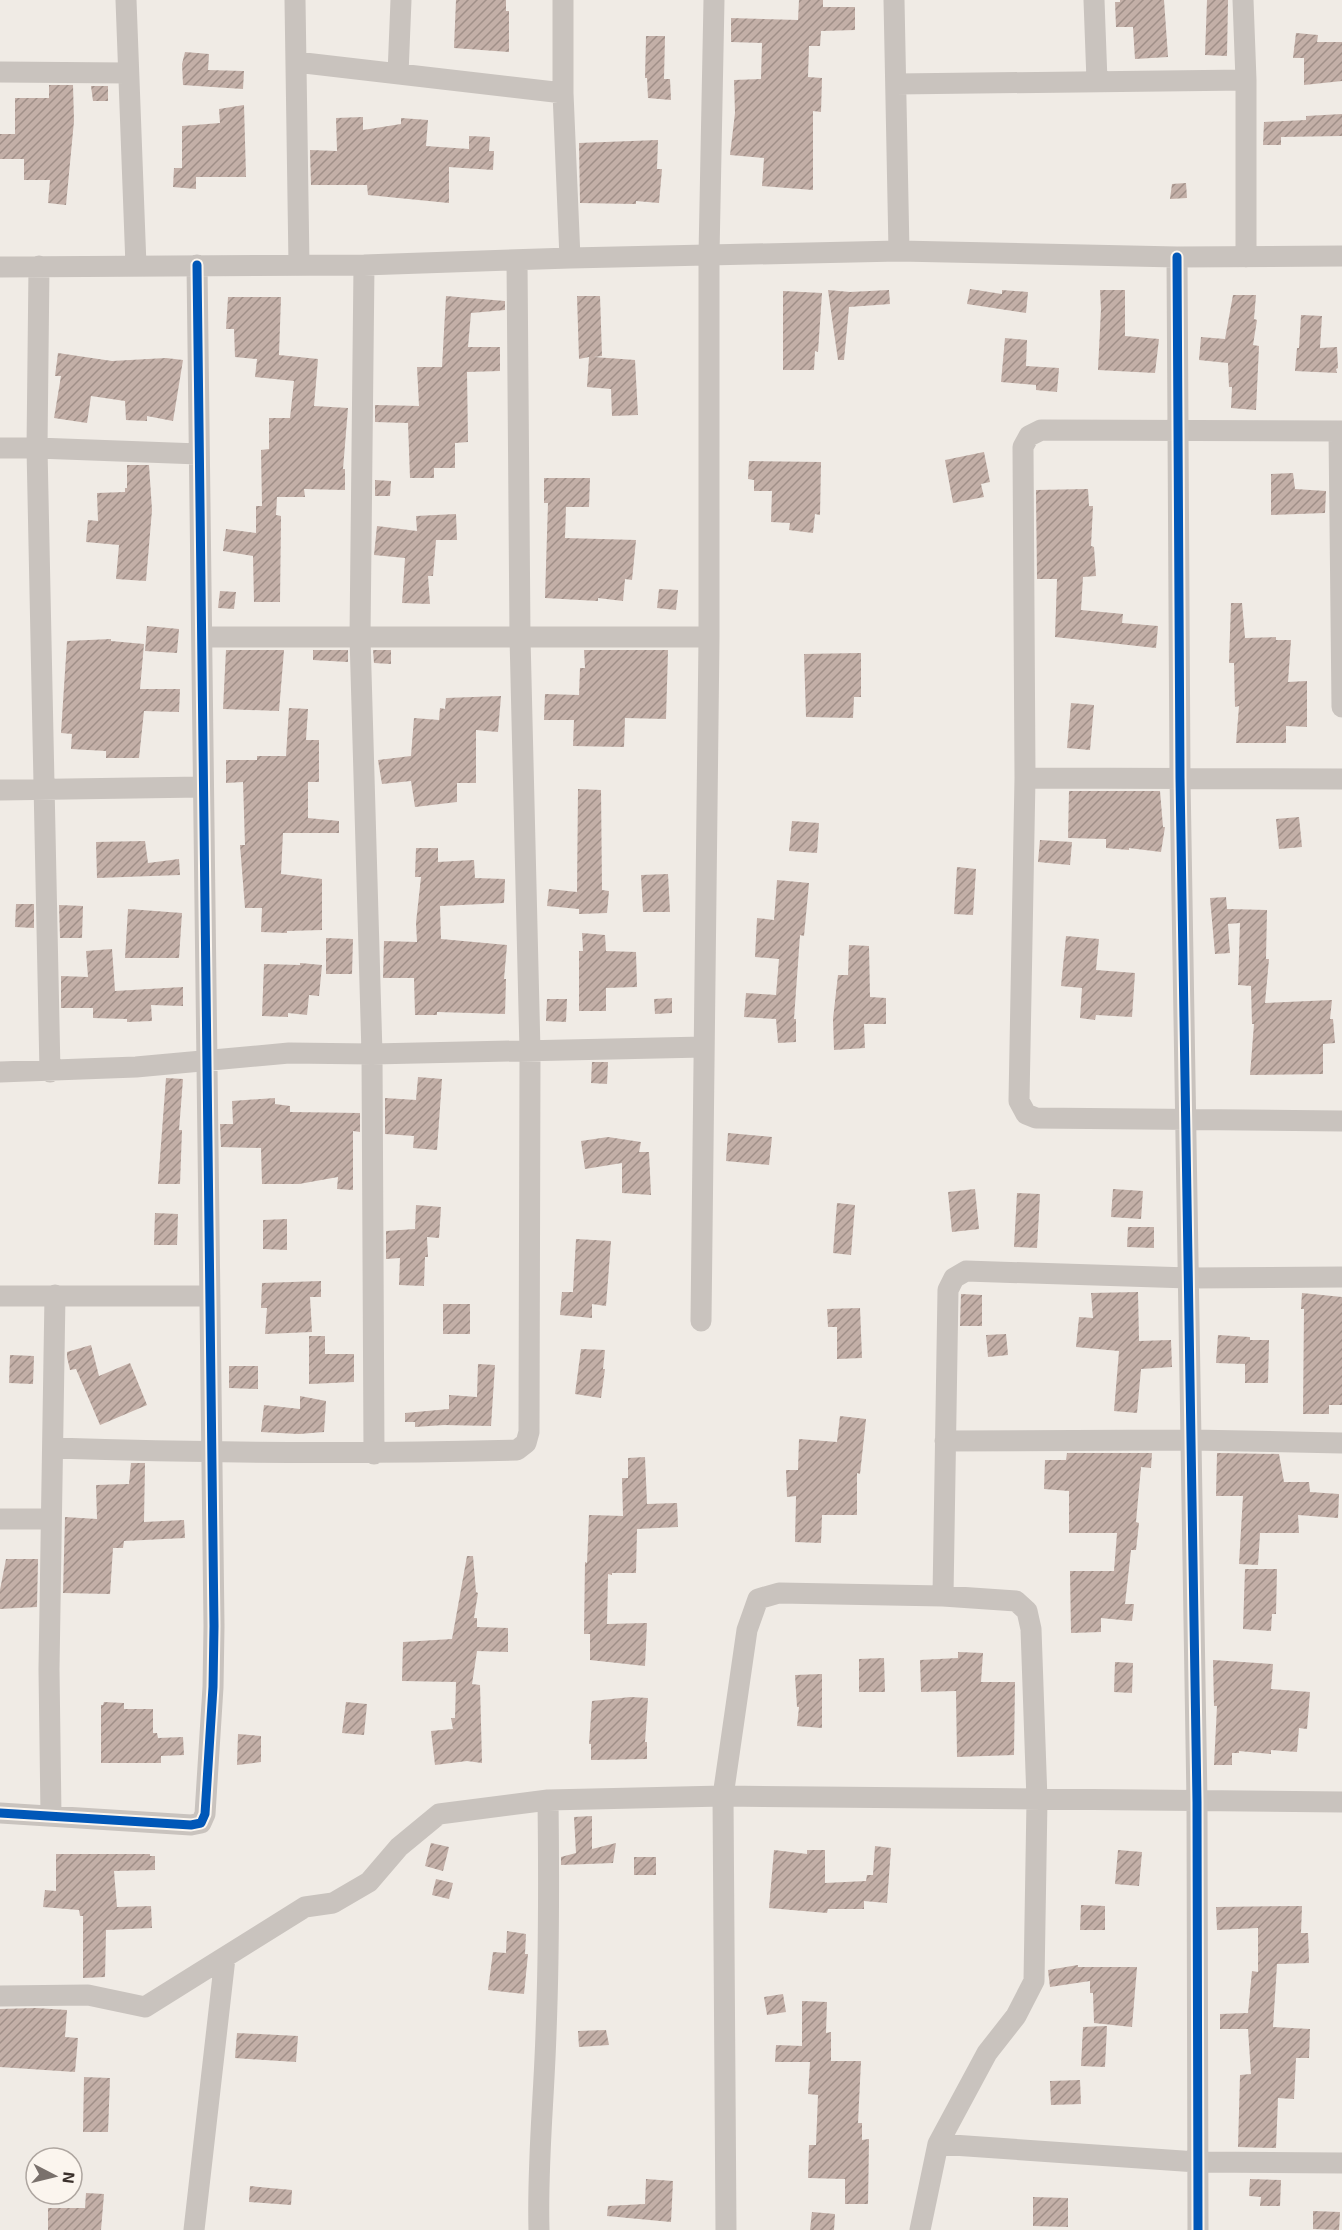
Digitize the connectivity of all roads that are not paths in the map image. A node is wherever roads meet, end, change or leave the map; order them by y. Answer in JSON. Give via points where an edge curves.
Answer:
{"nodes":[{"id":1,"x":126,"y":0,"type":"edge"},
{"id":2,"x":295,"y":0,"type":"edge"},
{"id":3,"x":401,"y":0,"type":"edge"},
{"id":4,"x":563,"y":0,"type":"edge"},
{"id":5,"x":714,"y":0,"type":"edge"},
{"id":6,"x":894,"y":0,"type":"edge"},
{"id":7,"x":1094,"y":0,"type":"edge"},
{"id":8,"x":1243,"y":0,"type":"edge"},
{"id":9,"x":296,"y":62,"type":"junction"},
{"id":10,"x":0,"y":72,"type":"edge"},
{"id":11,"x":127,"y":73,"type":"junction"},
{"id":12,"x":398,"y":74,"type":"junction"},
{"id":13,"x":1246,"y":80,"type":"junction"},
{"id":14,"x":1097,"y":81,"type":"junction"},
{"id":15,"x":896,"y":84,"type":"junction"},
{"id":16,"x":563,"y":93,"type":"junction"},
{"id":17,"x":899,"y":251,"type":"junction"},
{"id":18,"x":709,"y":255,"type":"junction"},
{"id":19,"x":1342,"y":256,"type":"edge"},
{"id":20,"x":1177,"y":257,"type":"junction"},
{"id":21,"x":1246,"y":257,"type":"junction"},
{"id":22,"x":570,"y":258,"type":"junction"},
{"id":23,"x":518,"y":260,"type":"junction"},
{"id":24,"x":197,"y":265,"type":"junction"},
{"id":25,"x":299,"y":265,"type":"junction"},
{"id":26,"x":364,"y":265,"type":"junction"},
{"id":27,"x":39,"y":266,"type":"junction"},
{"id":28,"x":136,"y":266,"type":"junction"},
{"id":29,"x":0,"y":267,"type":"edge"},
{"id":30,"x":1340,"y":431,"type":"edge"},
{"id":31,"x":1177,"y":432,"type":"junction"},
{"id":32,"x":0,"y":448,"type":"edge"},
{"id":33,"x":37,"y":448,"type":"junction"},
{"id":34,"x":199,"y":454,"type":"junction"},
{"id":35,"x":1341,"y":620,"type":"edge"},
{"id":36,"x":202,"y":637,"type":"junction"},
{"id":37,"x":360,"y":637,"type":"junction"},
{"id":38,"x":520,"y":637,"type":"junction"},
{"id":39,"x":709,"y":637,"type":"junction"},
{"id":40,"x":1342,"y":707,"type":"edge"},
{"id":41,"x":1025,"y":778,"type":"junction"},
{"id":42,"x":1180,"y":778,"type":"junction"},
{"id":43,"x":1342,"y":779,"type":"edge"},
{"id":44,"x":202,"y":787,"type":"junction"},
{"id":45,"x":43,"y":788,"type":"junction"},
{"id":46,"x":0,"y":790,"type":"edge"},
{"id":47,"x":704,"y":1047,"type":"junction"},
{"id":48,"x":530,"y":1051,"type":"junction"},
{"id":49,"x":372,"y":1054,"type":"junction"},
{"id":50,"x":207,"y":1060,"type":"junction"},
{"id":51,"x":0,"y":1072,"type":"edge"},
{"id":52,"x":50,"y":1072,"type":"junction"},
{"id":53,"x":1185,"y":1120,"type":"junction"},
{"id":54,"x":1342,"y":1121,"type":"edge"},
{"id":55,"x":1342,"y":1277,"type":"edge"},
{"id":56,"x":1189,"y":1278,"type":"junction"},
{"id":57,"x":0,"y":1296,"type":"edge"},
{"id":58,"x":55,"y":1296,"type":"junction"},
{"id":59,"x":210,"y":1296,"type":"junction"},
{"id":60,"x":701,"y":1321,"type":"dead end"},
{"id":61,"x":1191,"y":1440,"type":"junction"},
{"id":62,"x":945,"y":1441,"type":"junction"},
{"id":63,"x":1342,"y":1443,"type":"edge"},
{"id":64,"x":54,"y":1448,"type":"junction"},
{"id":65,"x":212,"y":1453,"type":"junction"},
{"id":66,"x":374,"y":1454,"type":"junction"},
{"id":67,"x":0,"y":1519,"type":"edge"},
{"id":68,"x":51,"y":1519,"type":"junction"},
{"id":69,"x":943,"y":1596,"type":"junction"},
{"id":70,"x":723,"y":1796,"type":"junction"},
{"id":71,"x":548,"y":1800,"type":"junction"},
{"id":72,"x":1037,"y":1800,"type":"junction"},
{"id":73,"x":1197,"y":1802,"type":"junction"},
{"id":74,"x":1342,"y":1802,"type":"edge"},
{"id":75,"x":0,"y":1813,"type":"edge"},
{"id":76,"x":51,"y":1816,"type":"junction"},
{"id":77,"x":225,"y":1958,"type":"junction"},
{"id":78,"x":0,"y":1996,"type":"edge"},
{"id":79,"x":938,"y":2144,"type":"junction"},
{"id":80,"x":1197,"y":2162,"type":"junction"},
{"id":81,"x":1342,"y":2163,"type":"edge"},
{"id":82,"x":194,"y":2230,"type":"edge"},
{"id":83,"x":539,"y":2230,"type":"edge"},
{"id":84,"x":726,"y":2230,"type":"edge"},
{"id":85,"x":920,"y":2230,"type":"edge"},
{"id":86,"x":1198,"y":2230,"type":"edge"}],
"edges":[{"from":1,"to":11,"type":"street"},
{"from":2,"to":9,"type":"street"},
{"from":3,"to":12,"type":"street"},
{"from":4,"to":16,"type":"street"},
{"from":5,"to":18,"type":"street"},
{"from":6,"to":15,"type":"street"},
{"from":7,"to":14,"type":"street"},
{"from":8,"to":13,"type":"street"},
{"from":9,"to":12,"type":"street"},
{"from":9,"to":25,"type":"street"},
{"from":10,"to":11,"type":"street"},
{"from":11,"to":28,"type":"street"},
{"from":12,"to":16,"type":"street"},
{"from":13,"to":14,"type":"street"},
{"from":13,"to":21,"type":"street"},
{"from":14,"to":15,"type":"street"},
{"from":15,"to":17,"type":"street"},
{"from":16,"to":22,"type":"street"},
{"from":17,"to":18,"type":"street"},
{"from":17,"to":20,"type":"street"},
{"from":18,"to":22,"type":"street"},
{"from":18,"to":39,"type":"street"},
{"from":19,"to":21,"type":"street"},
{"from":20,"to":21,"type":"street"},
{"from":20,"to":31,"type":"street"},
{"from":22,"to":23,"type":"street"},
{"from":23,"to":26,"type":"street"},
{"from":23,"to":38,"type":"street"},
{"from":24,"to":25,"type":"street"},
{"from":24,"to":28,"type":"street"},
{"from":24,"to":34,"type":"street"},
{"from":25,"to":26,"type":"street"},
{"from":26,"to":37,"type":"street"},
{"from":27,"to":28,"type":"street"},
{"from":27,"to":29,"type":"street"},
{"from":27,"to":33,"type":"street"},
{"from":30,"to":31,"type":"street"},
{"from":30,"to":35,"type":"street"},
{"from":31,"to":41,"type":"street","via":[[1041,430],[1029,436],[1023,447]]},
{"from":31,"to":42,"type":"street"},
{"from":32,"to":33,"type":"street"},
{"from":33,"to":34,"type":"street"},
{"from":33,"to":45,"type":"street"},
{"from":34,"to":36,"type":"street"},
{"from":35,"to":40,"type":"street"},
{"from":36,"to":37,"type":"street"},
{"from":36,"to":44,"type":"street"},
{"from":37,"to":38,"type":"street"},
{"from":37,"to":49,"type":"street"},
{"from":38,"to":39,"type":"street"},
{"from":38,"to":48,"type":"street"},
{"from":39,"to":47,"type":"street"},
{"from":41,"to":42,"type":"street"},
{"from":41,"to":53,"type":"street","via":[[1019,1101],[1026,1114],[1036,1119]]},
{"from":42,"to":43,"type":"street"},
{"from":42,"to":53,"type":"street"},
{"from":44,"to":45,"type":"street"},
{"from":44,"to":50,"type":"street"},
{"from":45,"to":46,"type":"street"},
{"from":45,"to":52,"type":"street"},
{"from":47,"to":48,"type":"street"},
{"from":47,"to":60,"type":"street"},
{"from":48,"to":49,"type":"street"},
{"from":48,"to":66,"type":"street","via":[[530,1432],[526,1443],[517,1450]]},
{"from":49,"to":50,"type":"street","via":[[289,1053]]},
{"from":49,"to":66,"type":"street"},
{"from":50,"to":52,"type":"street"},
{"from":50,"to":59,"type":"street"},
{"from":51,"to":52,"type":"street"},
{"from":53,"to":54,"type":"street"},
{"from":53,"to":56,"type":"street"},
{"from":55,"to":56,"type":"street"},
{"from":56,"to":61,"type":"street"},
{"from":56,"to":62,"type":"street","via":[[966,1271],[954,1278],[948,1290]]},
{"from":57,"to":58,"type":"street"},
{"from":58,"to":59,"type":"street"},
{"from":58,"to":64,"type":"street"},
{"from":59,"to":65,"type":"street"},
{"from":61,"to":62,"type":"street"},
{"from":61,"to":63,"type":"street"},
{"from":61,"to":73,"type":"street"},
{"from":62,"to":69,"type":"street"},
{"from":64,"to":65,"type":"street"},
{"from":64,"to":68,"type":"street"},
{"from":65,"to":66,"type":"street"},
{"from":65,"to":76,"type":"street","via":[[214,1656],[203,1821],[191,1825]]},
{"from":67,"to":68,"type":"street"},
{"from":68,"to":76,"type":"street"},
{"from":69,"to":70,"type":"street","via":[[779,1593],[758,1599],[747,1630]]},
{"from":69,"to":72,"type":"street","via":[[1016,1601],[1027,1611],[1032,1629]]},
{"from":70,"to":71,"type":"street"},
{"from":70,"to":72,"type":"street"},
{"from":70,"to":84,"type":"street"},
{"from":71,"to":77,"type":"street","via":[[439,1814],[399,1847],[369,1882],[333,1903],[305,1907]]},
{"from":71,"to":83,"type":"street","via":[[549,1924]]},
{"from":72,"to":73,"type":"street"},
{"from":72,"to":79,"type":"street","via":[[1034,1981],[1016,2016],[987,2053]]},
{"from":73,"to":74,"type":"street"},
{"from":73,"to":80,"type":"street"},
{"from":75,"to":76,"type":"street"},
{"from":77,"to":78,"type":"street","via":[[145,2007],[88,1995]]},
{"from":77,"to":82,"type":"street"},
{"from":79,"to":80,"type":"street"},
{"from":79,"to":85,"type":"street"},
{"from":80,"to":81,"type":"street"},
{"from":80,"to":86,"type":"street"}]}
